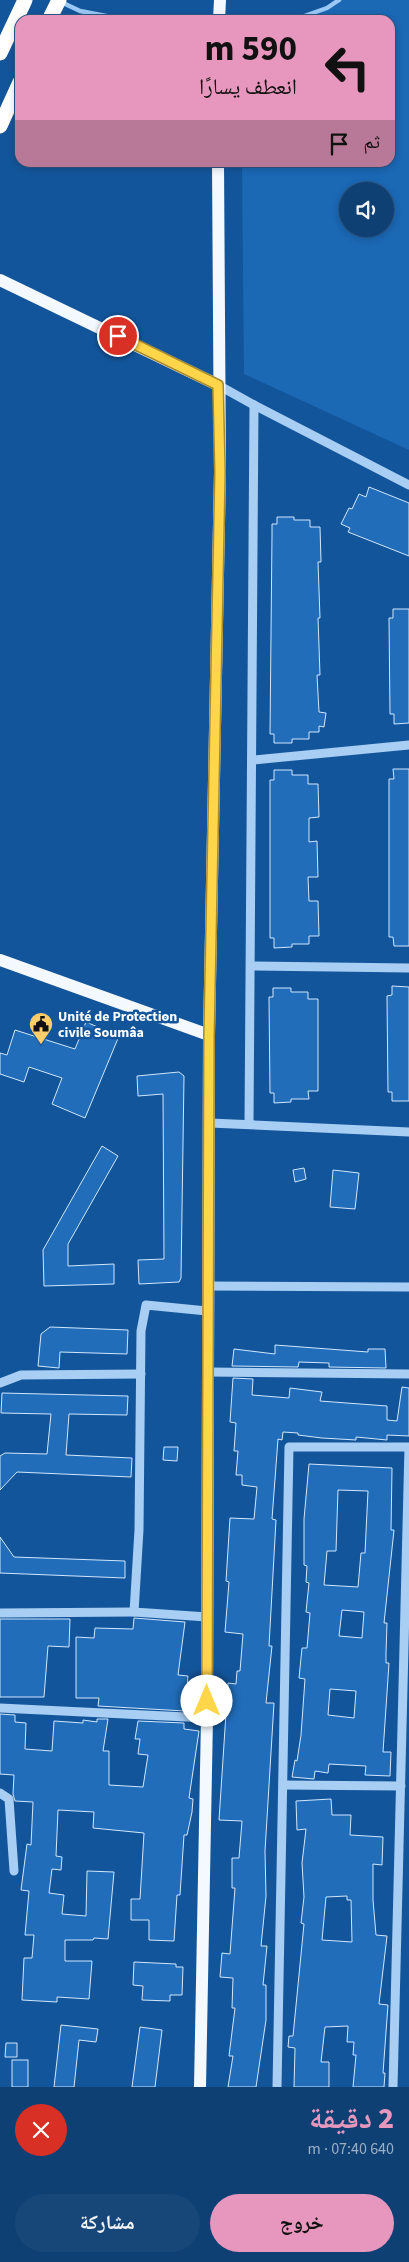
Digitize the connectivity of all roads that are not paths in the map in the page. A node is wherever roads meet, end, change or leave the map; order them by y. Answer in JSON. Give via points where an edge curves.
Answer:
{"nodes":[{"id":1,"x":25,"y":0,"type":"edge"},
{"id":2,"x":59,"y":0,"type":"edge"},
{"id":3,"x":220,"y":0,"type":"edge"},
{"id":4,"x":18,"y":15,"type":"edge"},
{"id":5,"x":52,"y":15,"type":"edge"},
{"id":6,"x":219,"y":15,"type":"edge"},
{"id":7,"x":15,"y":21,"type":"edge"},
{"id":8,"x":1,"y":50,"type":"edge"},
{"id":9,"x":15,"y":93,"type":"edge"},
{"id":10,"x":0,"y":126,"type":"edge"},
{"id":11,"x":218,"y":167,"type":"edge"},
{"id":12,"x":0,"y":280,"type":"edge"},
{"id":13,"x":218,"y":385,"type":"junction"},
{"id":14,"x":254,"y":406,"type":"junction"},
{"id":15,"x":409,"y":484,"type":"edge"},
{"id":16,"x":409,"y":744,"type":"edge"},
{"id":17,"x":253,"y":760,"type":"junction"},
{"id":18,"x":0,"y":960,"type":"edge"},
{"id":19,"x":251,"y":966,"type":"junction"},
{"id":20,"x":409,"y":968,"type":"edge"},
{"id":21,"x":209,"y":1036,"type":"junction"},
{"id":22,"x":210,"y":1123,"type":"junction"},
{"id":23,"x":249,"y":1124,"type":"junction"},
{"id":24,"x":409,"y":1132,"type":"edge"},
{"id":25,"x":207,"y":1286,"type":"junction"},
{"id":26,"x":409,"y":1287,"type":"edge"},
{"id":27,"x":207,"y":1311,"type":"junction"},
{"id":28,"x":208,"y":1372,"type":"junction"},
{"id":29,"x":141,"y":1374,"type":"junction"},
{"id":30,"x":409,"y":1374,"type":"edge"},
{"id":31,"x":0,"y":1383,"type":"edge"},
{"id":32,"x":409,"y":1447,"type":"edge"},
{"id":33,"x":134,"y":1612,"type":"junction"},
{"id":34,"x":0,"y":1613,"type":"edge"},
{"id":35,"x":207,"y":1617,"type":"junction"},
{"id":36,"x":0,"y":1708,"type":"edge"},
{"id":37,"x":207,"y":1718,"type":"junction"},
{"id":38,"x":283,"y":1785,"type":"junction"},
{"id":39,"x":400,"y":1786,"type":"junction"},
{"id":40,"x":0,"y":1793,"type":"edge"},
{"id":41,"x":14,"y":1871,"type":"dead end"},
{"id":42,"x":200,"y":2087,"type":"edge"},
{"id":43,"x":277,"y":2087,"type":"edge"},
{"id":44,"x":393,"y":2087,"type":"edge"}],
"edges":[{"from":1,"to":4,"type":"highway"},
{"from":2,"to":5,"type":"highway"},
{"from":3,"to":6,"type":"main road"},
{"from":7,"to":8,"type":"highway"},
{"from":9,"to":10,"type":"highway"},
{"from":11,"to":13,"type":"main road"},
{"from":12,"to":13,"type":"main road"},
{"from":13,"to":14,"type":"street"},
{"from":13,"to":21,"type":"main road","via":[[220,482]]},
{"from":14,"to":15,"type":"street"},
{"from":14,"to":17,"type":"street"},
{"from":16,"to":17,"type":"street"},
{"from":17,"to":19,"type":"street"},
{"from":18,"to":21,"type":"main road"},
{"from":19,"to":20,"type":"street"},
{"from":19,"to":23,"type":"street"},
{"from":21,"to":22,"type":"main road"},
{"from":22,"to":23,"type":"street"},
{"from":22,"to":25,"type":"main road"},
{"from":23,"to":24,"type":"street"},
{"from":25,"to":26,"type":"street"},
{"from":25,"to":27,"type":"main road"},
{"from":27,"to":28,"type":"main road"},
{"from":27,"to":29,"type":"street","via":[[146,1305],[141,1331]]},
{"from":28,"to":30,"type":"street"},
{"from":28,"to":35,"type":"main road"},
{"from":29,"to":31,"type":"street","via":[[21,1375]]},
{"from":29,"to":33,"type":"street","via":[[139,1530]]},
{"from":32,"to":38,"type":"street","via":[[289,1447]]},
{"from":32,"to":39,"type":"street"},
{"from":33,"to":34,"type":"street"},
{"from":33,"to":35,"type":"street"},
{"from":35,"to":37,"type":"main road"},
{"from":36,"to":37,"type":"street"},
{"from":37,"to":42,"type":"main road"},
{"from":38,"to":39,"type":"street"},
{"from":38,"to":43,"type":"street"},
{"from":39,"to":44,"type":"street"},
{"from":40,"to":41,"type":"street","via":[[9,1799]]}]}
